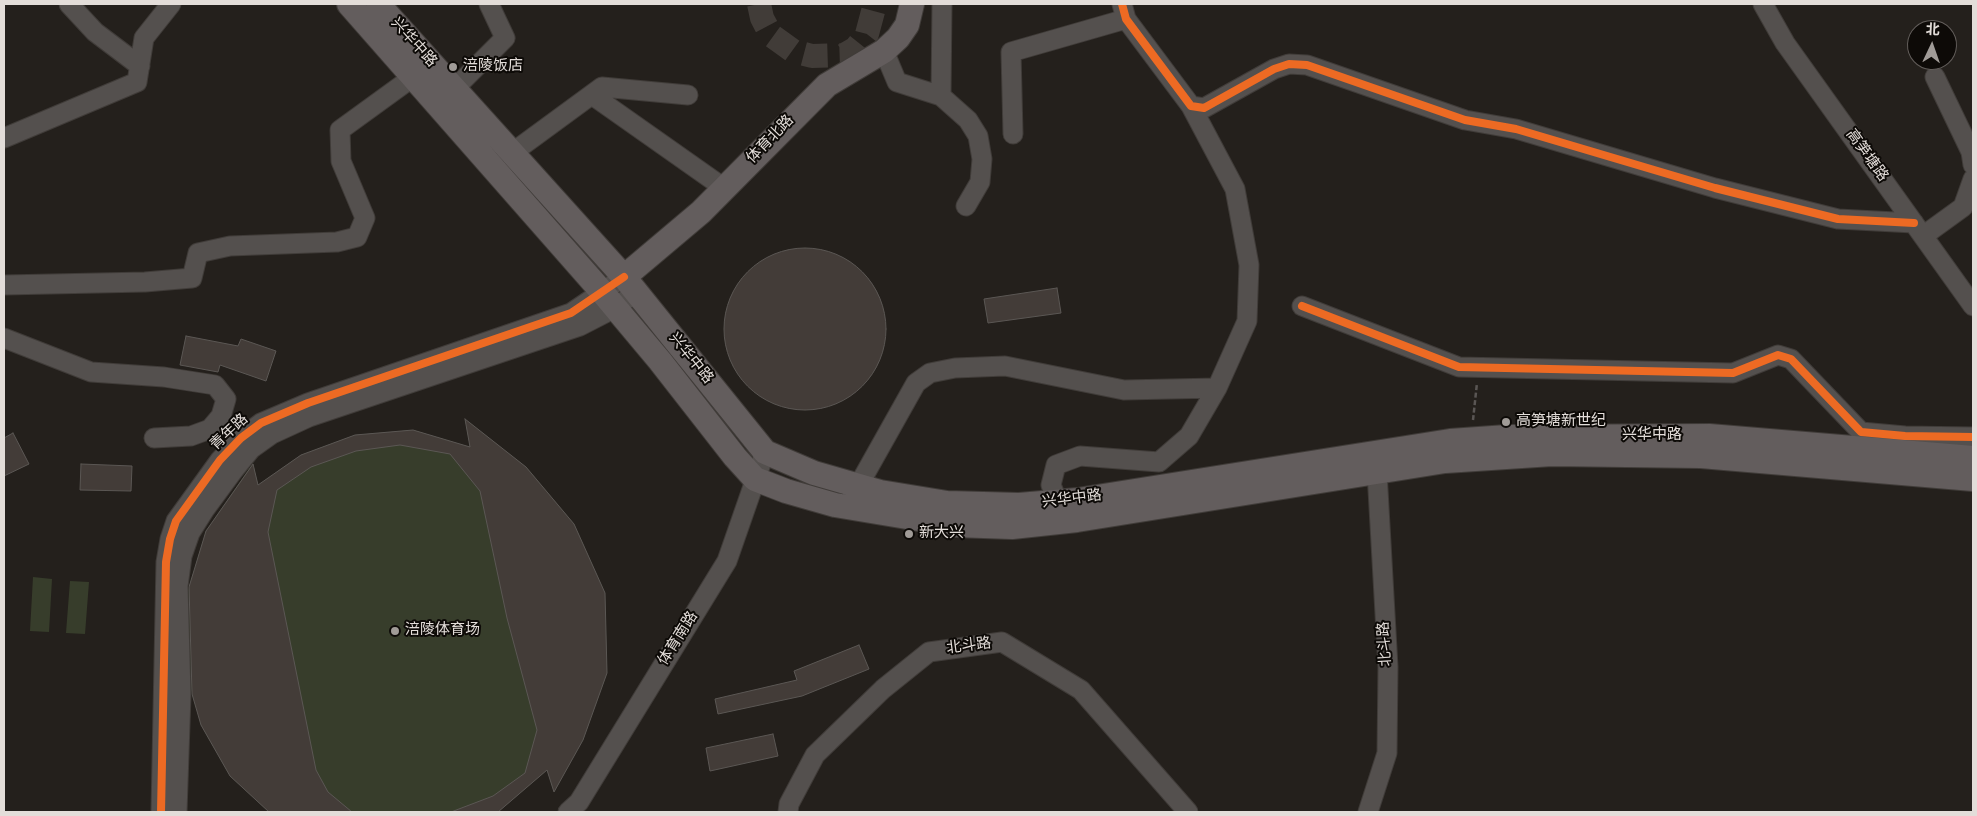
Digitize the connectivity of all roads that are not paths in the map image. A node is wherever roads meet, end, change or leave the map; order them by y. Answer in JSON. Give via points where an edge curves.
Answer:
{"nodes":[{"id":1,"x":69,"y":4,"type":"edge"},
{"id":2,"x":170,"y":4,"type":"edge"},
{"id":3,"x":349,"y":4,"type":"edge"},
{"id":4,"x":489,"y":4,"type":"edge"},
{"id":5,"x":912,"y":4,"type":"edge"},
{"id":6,"x":942,"y":4,"type":"edge"},
{"id":7,"x":1764,"y":4,"type":"edge"},
{"id":8,"x":385,"y":7,"type":"edge"},
{"id":9,"x":1124,"y":11,"type":"edge"},
{"id":10,"x":884,"y":50,"type":"junction"},
{"id":11,"x":140,"y":66,"type":"junction"},
{"id":12,"x":1935,"y":76,"type":"dead end"},
{"id":13,"x":413,"y":77,"type":"junction"},
{"id":14,"x":454,"y":88,"type":"junction"},
{"id":15,"x":592,"y":95,"type":"junction"},
{"id":16,"x":688,"y":95,"type":"dead end"},
{"id":17,"x":941,"y":96,"type":"junction"},
{"id":18,"x":1192,"y":106,"type":"junction"},
{"id":19,"x":1013,"y":134,"type":"dead end"},
{"id":20,"x":4,"y":138,"type":"edge"},
{"id":21,"x":512,"y":153,"type":"junction"},
{"id":22,"x":1973,"y":165,"type":"edge"},
{"id":23,"x":1973,"y":179,"type":"edge"},
{"id":24,"x":724,"y":188,"type":"junction"},
{"id":25,"x":966,"y":206,"type":"dead end"},
{"id":26,"x":1919,"y":230,"type":"junction"},
{"id":27,"x":4,"y":285,"type":"edge"},
{"id":28,"x":630,"y":285,"type":"junction"},
{"id":29,"x":609,"y":301,"type":"junction"},
{"id":30,"x":1302,"y":306,"type":"dead end"},
{"id":31,"x":1973,"y":306,"type":"edge"},
{"id":32,"x":4,"y":338,"type":"edge"},
{"id":33,"x":1217,"y":388,"type":"junction"},
{"id":34,"x":1973,"y":436,"type":"edge"},
{"id":35,"x":154,"y":438,"type":"dead end"},
{"id":36,"x":764,"y":452,"type":"junction"},
{"id":37,"x":1973,"y":458,"type":"edge"},
{"id":38,"x":1377,"y":472,"type":"junction"},
{"id":39,"x":755,"y":479,"type":"junction"},
{"id":40,"x":1973,"y":479,"type":"edge"},
{"id":41,"x":858,"y":486,"type":"junction"},
{"id":42,"x":847,"y":507,"type":"junction"},
{"id":43,"x":1060,"y":512,"type":"junction"},
{"id":44,"x":161,"y":812,"type":"edge"},
{"id":45,"x":177,"y":812,"type":"edge"},
{"id":46,"x":568,"y":812,"type":"edge"},
{"id":47,"x":788,"y":812,"type":"edge"},
{"id":48,"x":1188,"y":812,"type":"edge"},
{"id":49,"x":1368,"y":812,"type":"edge"}],
"edges":[{"from":1,"to":11,"type":"street","via":[[95,32]]},
{"from":2,"to":11,"type":"street","via":[[144,38]]},
{"from":3,"to":13,"type":"main road"},
{"from":4,"to":14,"type":"street","via":[[505,38]]},
{"from":5,"to":10,"type":"main road","name":"体育北路","via":[[907,25]]},
{"from":6,"to":17,"type":"street"},
{"from":7,"to":26,"type":"street","name":"高笋塘路","via":[[1786,43]]},
{"from":8,"to":14,"type":"main road","name":"兴华中路"},
{"from":9,"to":18,"type":"street"},
{"from":9,"to":19,"type":"street","via":[[1011,52]]},
{"from":10,"to":17,"type":"street","via":[[898,82]]},
{"from":10,"to":24,"type":"main road","name":"体育北路","via":[[826,85]]},
{"from":11,"to":20,"type":"street","via":[[137,82]]},
{"from":12,"to":22,"type":"street"},
{"from":13,"to":27,"type":"street","via":[[340,130],[341,161],[365,218],[357,237],[337,242],[230,246],[198,253],[192,278],[152,282]]},
{"from":13,"to":29,"type":"main road"},
{"from":14,"to":21,"type":"main road","name":"兴华中路"},
{"from":15,"to":16,"type":"street","via":[[602,87]]},
{"from":15,"to":21,"type":"street"},
{"from":15,"to":24,"type":"street"},
{"from":17,"to":25,"type":"street","via":[[968,120],[978,136],[982,159],[980,182]]},
{"from":18,"to":26,"type":"street","via":[[1204,108],[1274,69],[1289,64],[1307,65],[1465,120],[1516,129],[1715,188],[1838,218]]},
{"from":18,"to":33,"type":"street","via":[[1234,189],[1249,265],[1247,320]]},
{"from":21,"to":28,"type":"main road","name":"兴华中路"},
{"from":23,"to":26,"type":"street","via":[[1963,207]]},
{"from":24,"to":28,"type":"main road","name":"体育北路"},
{"from":26,"to":31,"type":"street","name":"高笋塘路"},
{"from":28,"to":29,"type":"street"},
{"from":28,"to":36,"type":"main road","name":"兴华中路"},
{"from":29,"to":39,"type":"main road"},
{"from":29,"to":44,"type":"street","name":"青年路","via":[[308,403],[268,420],[241,438],[220,460],[176,521],[166,562]]},
{"from":29,"to":45,"type":"street","via":[[580,326],[308,417],[272,434],[251,449],[190,533],[182,556],[178,586],[181,695]]},
{"from":30,"to":34,"type":"street","via":[[1459,366],[1733,373],[1778,355],[1791,359],[1861,432]]},
{"from":32,"to":35,"type":"street","via":[[90,372],[164,377],[215,385],[226,399],[221,416],[210,429],[191,436]]},
{"from":33,"to":41,"type":"street","via":[[1124,390],[1005,366],[955,368],[930,373],[916,383]]},
{"from":33,"to":43,"type":"street","via":[[1189,436],[1159,462],[1080,456],[1056,465],[1051,485]]},
{"from":36,"to":39,"type":"street","name":"体育南路"},
{"from":36,"to":41,"type":"main road","name":"兴华中路","via":[[814,474]]},
{"from":37,"to":43,"type":"main road","name":"兴华中路","via":[[1709,436],[1508,437],[1450,441]]},
{"from":38,"to":40,"type":"main road","via":[[1445,461],[1523,456],[1702,456]]},
{"from":38,"to":43,"type":"main road"},
{"from":38,"to":49,"type":"street","name":"北斗路","via":[[1388,667],[1388,753]]},
{"from":39,"to":42,"type":"main road"},
{"from":39,"to":46,"type":"street","name":"体育南路","via":[[727,562],[579,802]]},
{"from":41,"to":42,"type":"street"},
{"from":41,"to":43,"type":"main road","name":"兴华中路","via":[[947,503],[1019,505]]},
{"from":42,"to":43,"type":"main road","via":[[955,526],[1012,527]]},
{"from":47,"to":48,"type":"street","name":"北斗路","via":[[815,754],[883,689],[929,652],[1002,642],[1081,690]]}]}
